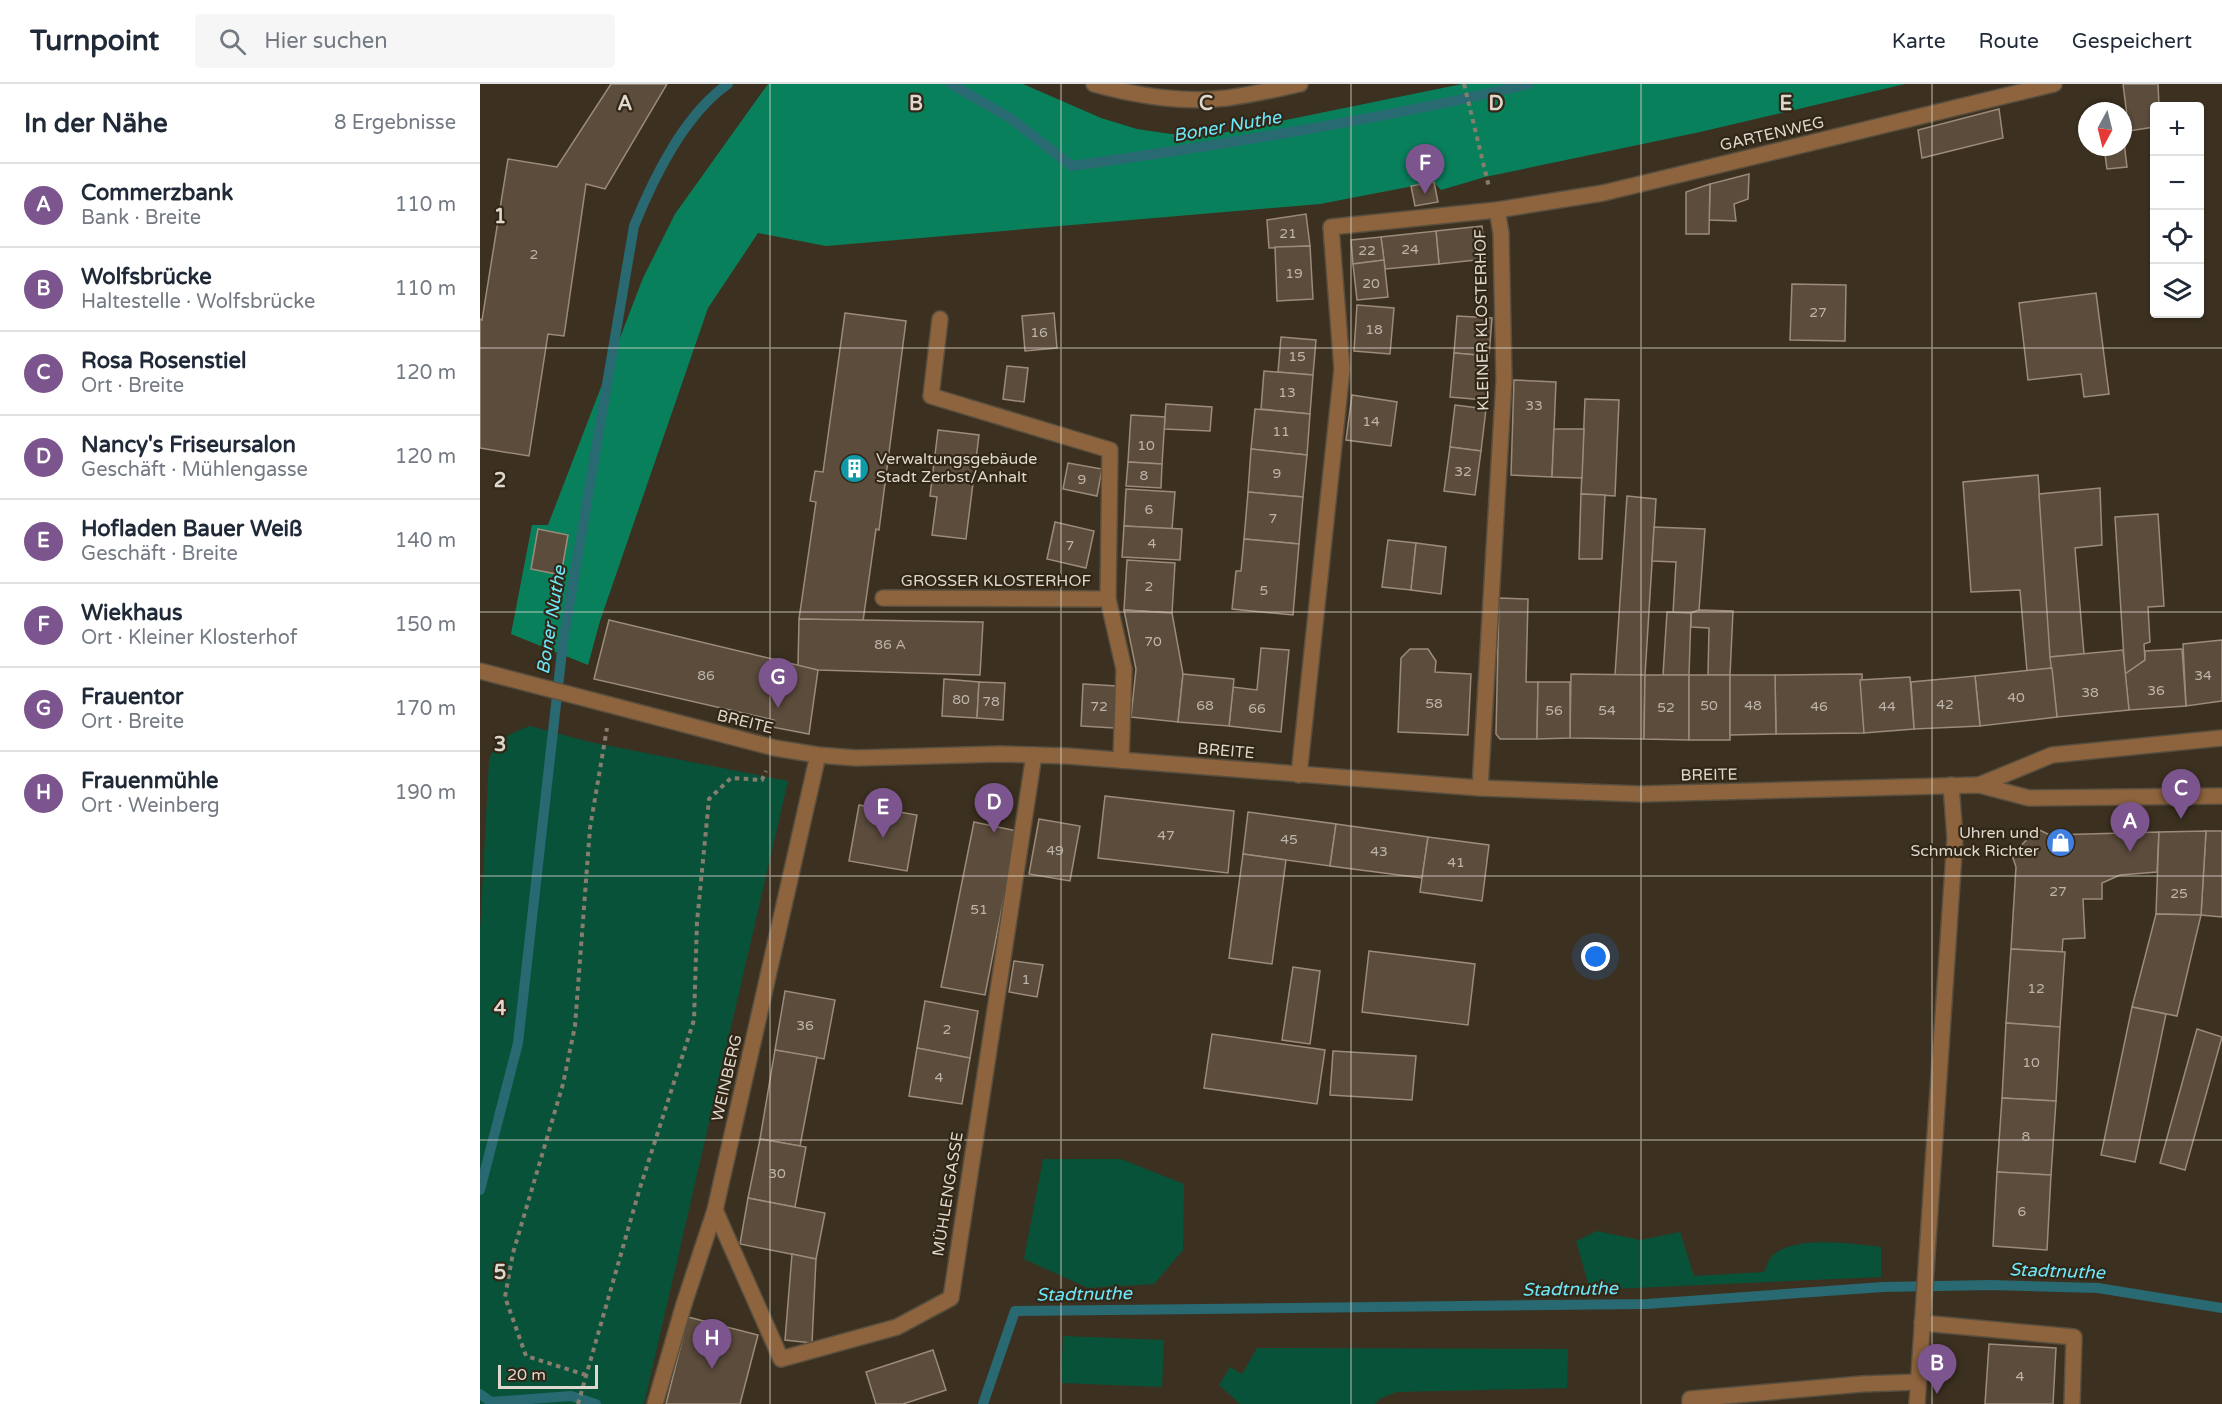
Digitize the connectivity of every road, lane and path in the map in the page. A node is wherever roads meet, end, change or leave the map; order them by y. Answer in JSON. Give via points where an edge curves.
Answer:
{"nodes":[{"id":1,"x":1095,"y":84,"type":"edge"},
{"id":2,"x":1300,"y":84,"type":"edge"},
{"id":3,"x":2054,"y":84,"type":"edge"},
{"id":4,"x":1464,"y":86,"type":"edge"},
{"id":5,"x":1497,"y":210,"type":"junction"},
{"id":6,"x":940,"y":319,"type":"dead end"},
{"id":7,"x":883,"y":598,"type":"dead end"},
{"id":8,"x":1108,"y":599,"type":"junction"},
{"id":9,"x":480,"y":671,"type":"edge"},
{"id":10,"x":611,"y":707,"type":"junction"},
{"id":11,"x":2222,"y":738,"type":"edge"},
{"id":12,"x":775,"y":748,"type":"junction"},
{"id":13,"x":818,"y":755,"type":"junction"},
{"id":14,"x":1034,"y":755,"type":"junction"},
{"id":15,"x":1121,"y":760,"type":"junction"},
{"id":16,"x":1299,"y":775,"type":"junction"},
{"id":17,"x":1979,"y":784,"type":"junction"},
{"id":18,"x":1951,"y":785,"type":"junction"},
{"id":19,"x":1479,"y":788,"type":"junction"},
{"id":20,"x":2222,"y":796,"type":"edge"},
{"id":21,"x":715,"y":1210,"type":"junction"},
{"id":22,"x":1922,"y":1323,"type":"junction"},
{"id":23,"x":586,"y":1376,"type":"junction"},
{"id":24,"x":1918,"y":1382,"type":"junction"},
{"id":25,"x":655,"y":1403,"type":"edge"},
{"id":26,"x":578,"y":1404,"type":"edge"},
{"id":27,"x":1690,"y":1404,"type":"edge"},
{"id":28,"x":1917,"y":1404,"type":"edge"},
{"id":29,"x":2072,"y":1404,"type":"edge"}],
"edges":[{"from":1,"to":2,"type":"street","via":[[1171,99],[1226,98]]},
{"from":3,"to":5,"type":"street","name":"GARTENWEG","via":[[1603,193]]},
{"from":4,"to":5,"type":"path","via":[[1485,177]]},
{"from":5,"to":16,"type":"street","name":"KLEINER KLOSTERHOF","via":[[1331,227],[1342,369]]},
{"from":5,"to":19,"type":"street","name":"KLEINER KLOSTERHOF","via":[[1501,233],[1504,380]]},
{"from":6,"to":8,"type":"street","name":"GROSSER KLOSTERHOF","via":[[931,396],[1110,450]]},
{"from":7,"to":8,"type":"street","name":"GROSSER KLOSTERHOF"},
{"from":8,"to":15,"type":"street","name":"GROSSER KLOSTERHOF","via":[[1124,669]]},
{"from":9,"to":10,"type":"street","name":"BREITE"},
{"from":10,"to":12,"type":"street","name":"BREITE"},
{"from":10,"to":23,"type":"path","via":[[590,828],[575,1026],[563,1084],[513,1252],[505,1298],[526,1356]]},
{"from":11,"to":17,"type":"street","name":"BREITE","via":[[2052,755]]},
{"from":12,"to":13,"type":"street","name":"BREITE"},
{"from":12,"to":23,"type":"path","via":[[762,780],[731,778],[709,799],[696,921],[694,1020]]},
{"from":13,"to":14,"type":"street","name":"BREITE"},
{"from":13,"to":21,"type":"street","name":"WEINBERG"},
{"from":14,"to":15,"type":"street","name":"BREITE"},
{"from":14,"to":21,"type":"street","name":"MÜHLENGASSE","via":[[951,1298],[897,1327],[781,1359]]},
{"from":15,"to":16,"type":"street","name":"BREITE"},
{"from":16,"to":19,"type":"street","name":"BREITE"},
{"from":17,"to":18,"type":"street","name":"BREITE"},
{"from":17,"to":20,"type":"street","name":"BREITE","via":[[2029,798]]},
{"from":18,"to":19,"type":"street","name":"BREITE","via":[[1640,795]]},
{"from":18,"to":22,"type":"street","via":[[1955,838]]},
{"from":21,"to":25,"type":"street","name":"WEINBERG"},
{"from":22,"to":24,"type":"street"},
{"from":22,"to":29,"type":"street","via":[[2073,1337]]},
{"from":23,"to":26,"type":"path"},
{"from":24,"to":27,"type":"street","via":[[1690,1399]]},
{"from":24,"to":28,"type":"street"}]}
